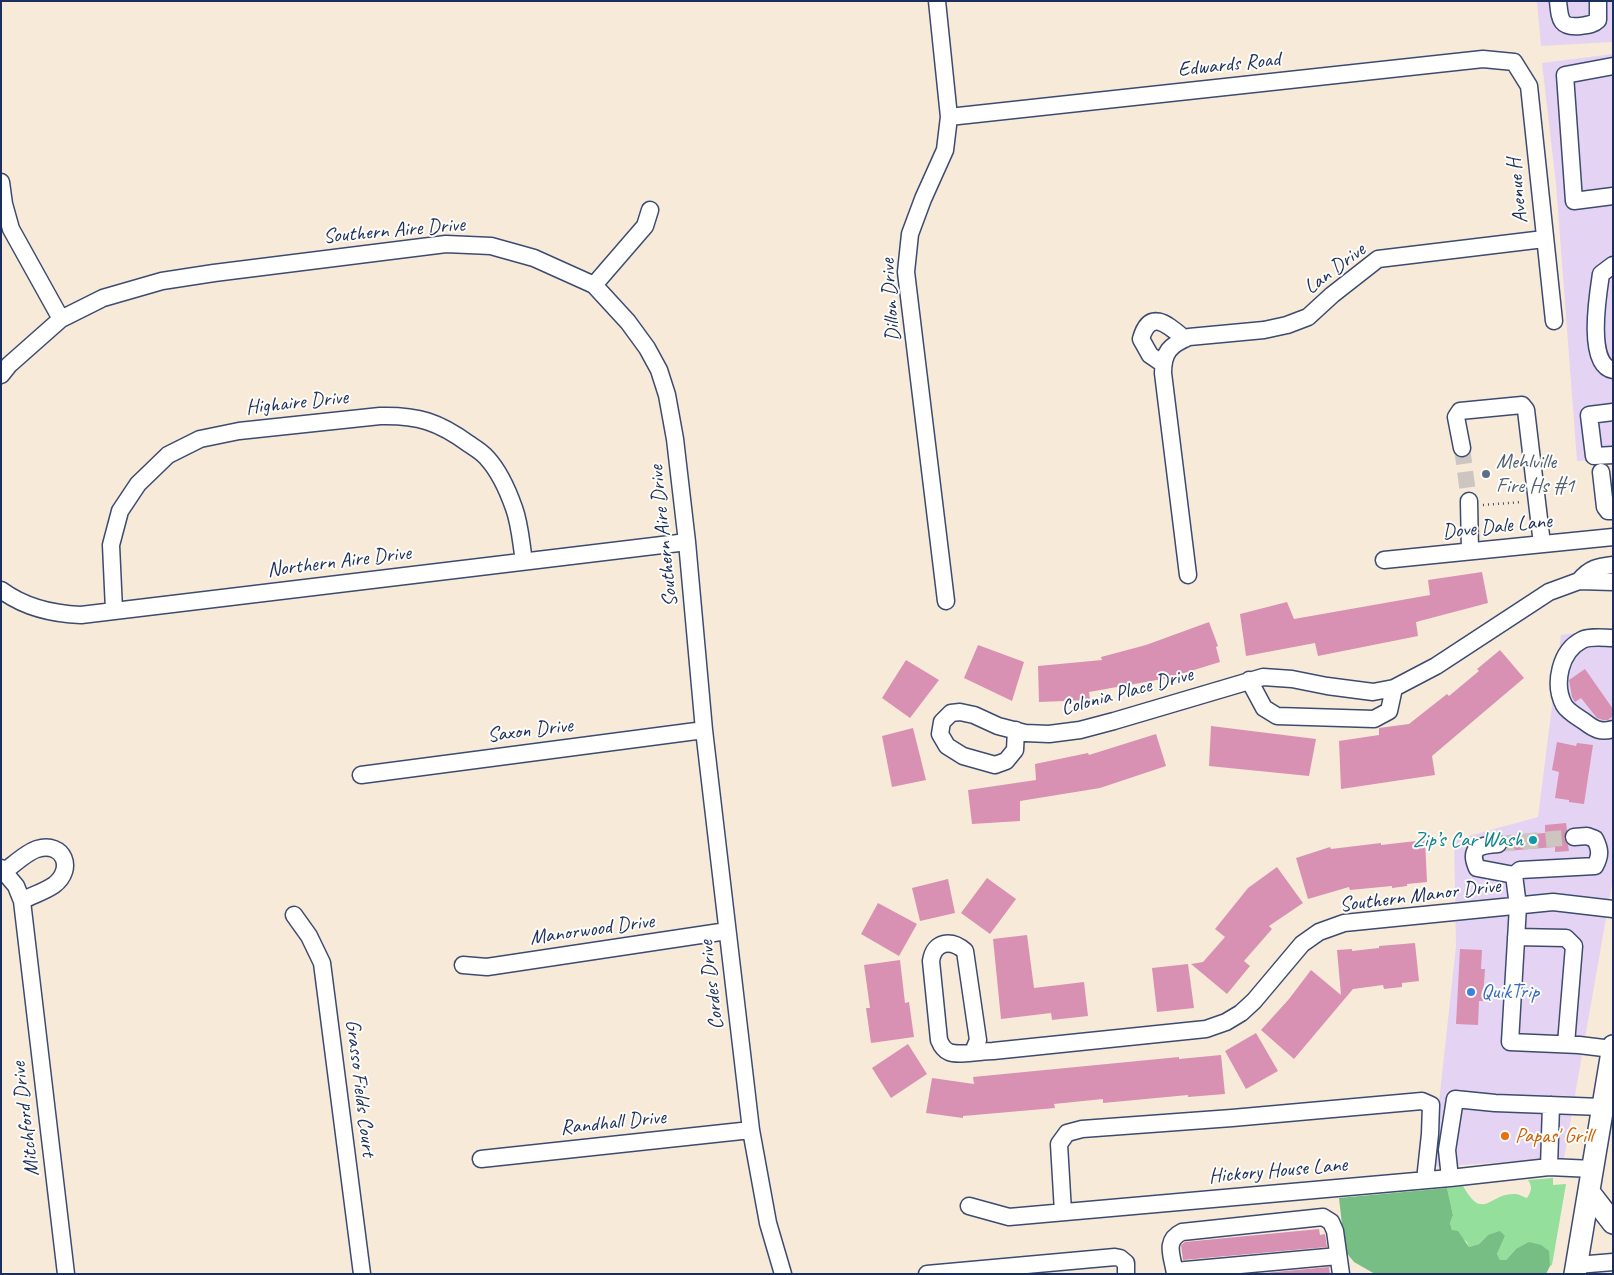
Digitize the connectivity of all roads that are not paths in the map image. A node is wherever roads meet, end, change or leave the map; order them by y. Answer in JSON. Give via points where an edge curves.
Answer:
{"nodes":[{"id":1,"x":937,"y":1,"type":"edge"},
{"id":2,"x":1558,"y":1,"type":"edge"},
{"id":3,"x":1598,"y":1,"type":"edge"},
{"id":4,"x":1514,"y":62,"type":"joint"},
{"id":5,"x":1613,"y":66,"type":"edge"},
{"id":6,"x":949,"y":117,"type":"junction"},
{"id":7,"x":1,"y":182,"type":"edge"},
{"id":8,"x":1613,"y":196,"type":"edge"},
{"id":9,"x":650,"y":210,"type":"dead end"},
{"id":10,"x":1544,"y":239,"type":"junction"},
{"id":11,"x":1613,"y":265,"type":"edge"},
{"id":12,"x":594,"y":285,"type":"junction"},
{"id":13,"x":61,"y":319,"type":"junction"},
{"id":14,"x":1554,"y":321,"type":"dead end"},
{"id":15,"x":1185,"y":339,"type":"junction"},
{"id":16,"x":1163,"y":364,"type":"junction"},
{"id":17,"x":1613,"y":370,"type":"edge"},
{"id":18,"x":1,"y":374,"type":"edge"},
{"id":19,"x":1613,"y":412,"type":"edge"},
{"id":20,"x":1462,"y":448,"type":"tunnel mouth"},
{"id":21,"x":1613,"y":455,"type":"edge"},
{"id":22,"x":1601,"y":472,"type":"dead end"},
{"id":23,"x":1469,"y":508,"type":"tunnel mouth"},
{"id":24,"x":1613,"y":511,"type":"edge"},
{"id":25,"x":1613,"y":537,"type":"edge"},
{"id":26,"x":687,"y":542,"type":"junction"},
{"id":27,"x":1542,"y":544,"type":"junction"},
{"id":28,"x":1470,"y":551,"type":"junction"},
{"id":29,"x":524,"y":560,"type":"junction"},
{"id":30,"x":1384,"y":560,"type":"dead end"},
{"id":31,"x":1613,"y":565,"type":"edge"},
{"id":32,"x":1188,"y":575,"type":"dead end"},
{"id":33,"x":1579,"y":581,"type":"junction"},
{"id":34,"x":1613,"y":582,"type":"edge"},
{"id":35,"x":1,"y":590,"type":"edge"},
{"id":36,"x":946,"y":601,"type":"dead end"},
{"id":37,"x":114,"y":610,"type":"junction"},
{"id":38,"x":1613,"y":638,"type":"edge"},
{"id":39,"x":1249,"y":680,"type":"junction"},
{"id":40,"x":1394,"y":688,"type":"junction"},
{"id":41,"x":700,"y":689,"type":"joint"},
{"id":42,"x":1613,"y":729,"type":"edge"},
{"id":43,"x":704,"y":730,"type":"junction"},
{"id":44,"x":1016,"y":730,"type":"junction"},
{"id":45,"x":361,"y":775,"type":"dead end"},
{"id":46,"x":1574,"y":837,"type":"tunnel mouth"},
{"id":47,"x":1498,"y":844,"type":"tunnel mouth"},
{"id":48,"x":3,"y":869,"type":"edge"},
{"id":49,"x":1514,"y":875,"type":"junction"},
{"id":50,"x":22,"y":900,"type":"junction"},
{"id":51,"x":1518,"y":906,"type":"junction"},
{"id":52,"x":1613,"y":909,"type":"edge"},
{"id":53,"x":294,"y":915,"type":"dead end"},
{"id":54,"x":727,"y":931,"type":"junction"},
{"id":55,"x":1516,"y":937,"type":"junction"},
{"id":56,"x":463,"y":965,"type":"dead end"},
{"id":57,"x":1566,"y":1044,"type":"junction"},
{"id":58,"x":1613,"y":1046,"type":"edge"},
{"id":59,"x":1612,"y":1049,"type":"edge"},
{"id":60,"x":973,"y":1052,"type":"junction"},
{"id":61,"x":1550,"y":1105,"type":"junction"},
{"id":62,"x":1602,"y":1107,"type":"junction"},
{"id":63,"x":1606,"y":1128,"type":"edge"},
{"id":64,"x":750,"y":1130,"type":"junction"},
{"id":65,"x":481,"y":1159,"type":"dead end"},
{"id":66,"x":1549,"y":1167,"type":"junction"},
{"id":67,"x":1593,"y":1169,"type":"junction"},
{"id":68,"x":1450,"y":1178,"type":"junction"},
{"id":69,"x":1425,"y":1180,"type":"junction"},
{"id":70,"x":1589,"y":1192,"type":"junction"},
{"id":71,"x":969,"y":1206,"type":"dead end"},
{"id":72,"x":1063,"y":1212,"type":"junction"},
{"id":73,"x":1613,"y":1223,"type":"edge"},
{"id":74,"x":1338,"y":1256,"type":"junction"},
{"id":75,"x":1613,"y":1262,"type":"edge"},
{"id":76,"x":1576,"y":1269,"type":"edge"},
{"id":77,"x":1175,"y":1272,"type":"edge"},
{"id":78,"x":66,"y":1274,"type":"edge"},
{"id":79,"x":362,"y":1274,"type":"edge"},
{"id":80,"x":783,"y":1274,"type":"edge"},
{"id":81,"x":926,"y":1274,"type":"edge"},
{"id":82,"x":1126,"y":1274,"type":"edge"},
{"id":83,"x":1341,"y":1274,"type":"edge"}],
"edges":[{"from":1,"to":6,"type":"street","name":"Dillon Drive"},
{"from":2,"to":3,"type":"street","via":[[1560,18],[1569,27],[1593,24],[1598,20]]},
{"from":4,"to":6,"type":"street","name":"Edwards Road","via":[[1483,59]]},
{"from":4,"to":10,"type":"street","name":"Avenue H","via":[[1529,86]]},
{"from":5,"to":8,"type":"street","via":[[1565,75],[1574,201]]},
{"from":6,"to":36,"type":"street","name":"Dillon Drive","via":[[945,150],[910,234],[906,272]]},
{"from":7,"to":13,"type":"street","via":[[11,229]]},
{"from":9,"to":12,"type":"street","via":[[645,226]]},
{"from":10,"to":14,"type":"street","name":"Avenue H"},
{"from":10,"to":15,"type":"street","name":"Lan Drive","via":[[1378,259],[1308,317],[1264,330]]},
{"from":11,"to":17,"type":"street","via":[[1601,274],[1596,343],[1603,364]]},
{"from":12,"to":13,"type":"street","name":"Southern Aire Drive","via":[[512,250],[446,244],[162,281],[102,298]]},
{"from":12,"to":26,"type":"street","name":"Southern Aire Drive","via":[[628,322],[659,370],[673,430]]},
{"from":13,"to":18,"type":"street","name":"Southern Aire Drive"},
{"from":15,"to":16,"type":"street","via":[[1168,351]]},
{"from":15,"to":16,"type":"street","via":[[1161,321],[1152,322],[1144,329],[1141,339],[1150,355]]},
{"from":16,"to":32,"type":"street"},
{"from":19,"to":21,"type":"street","via":[[1589,415],[1594,456]]},
{"from":20,"to":27,"type":"street","via":[[1456,418],[1460,411],[1522,404],[1526,410]]},
{"from":22,"to":24,"type":"street","via":[[1605,507]]},
{"from":23,"to":28,"type":"street"},
{"from":25,"to":27,"type":"street","name":"Dove Dale Lane"},
{"from":26,"to":29,"type":"street","name":"Northern Aire Drive"},
{"from":26,"to":41,"type":"street","name":"Southern Aire Drive"},
{"from":27,"to":28,"type":"street","name":"Dove Dale Lane"},
{"from":28,"to":30,"type":"street","name":"Dove Dale Lane"},
{"from":29,"to":37,"type":"street","name":"Northern Aire Drive"},
{"from":29,"to":37,"type":"street","name":"Highaire Drive","via":[[515,509],[495,469],[487,458],[434,422],[380,416],[239,431],[200,439],[168,455],[138,484],[120,511],[111,545]]},
{"from":31,"to":33,"type":"street","name":"Colonia Place Drive","via":[[1596,568]]},
{"from":33,"to":34,"type":"street","name":"Colonia Place Drive"},
{"from":33,"to":40,"type":"street","name":"Colonia Place Drive","via":[[1549,592],[1436,666]]},
{"from":35,"to":37,"type":"street","name":"Northern Aire Drive","via":[[21,602],[60,615]]},
{"from":38,"to":42,"type":"street","via":[[1583,639],[1571,648],[1563,660],[1559,686],[1565,706],[1576,716],[1597,730]]},
{"from":39,"to":40,"type":"street","name":"Colonia Place Drive","via":[[1263,677],[1292,679],[1373,692]]},
{"from":39,"to":40,"type":"street","via":[[1264,708],[1277,716],[1374,719],[1389,711]]},
{"from":39,"to":44,"type":"street","name":"Colonia Place Drive","via":[[1080,730],[1049,734]]},
{"from":41,"to":43,"type":"street","name":"Cordes Drive"},
{"from":43,"to":45,"type":"street","name":"Saxon Drive"},
{"from":43,"to":54,"type":"street","name":"Cordes Drive"},
{"from":44,"to":44,"type":"street","name":"Colonia Place Drive","via":[[960,712],[951,713],[942,722],[940,734],[947,746],[962,756],[995,766],[1006,761],[1015,750]]},
{"from":46,"to":49,"type":"street","via":[[1595,839],[1600,850],[1595,866],[1520,870]]},
{"from":47,"to":49,"type":"street","via":[[1480,846],[1474,852],[1477,868]]},
{"from":48,"to":50,"type":"street","name":"Mitchford Drive"},
{"from":48,"to":50,"type":"street","name":"Mitchford Drive","via":[[36,849],[51,847],[65,859],[62,875],[54,884]]},
{"from":49,"to":51,"type":"street"},
{"from":50,"to":78,"type":"street","name":"Mitchford Drive"},
{"from":51,"to":52,"type":"street","name":"Southern Manor Drive","via":[[1553,902]]},
{"from":51,"to":55,"type":"street"},
{"from":51,"to":60,"type":"street","name":"Southern Manor Drive","via":[[1344,922],[1319,932],[1302,944],[1241,1013],[1206,1029]]},
{"from":53,"to":79,"type":"street","name":"Grasso Fields Court","via":[[322,963]]},
{"from":54,"to":56,"type":"street","name":"Manorwood Drive","via":[[487,967]]},
{"from":54,"to":64,"type":"street","name":"Cordes Drive"},
{"from":55,"to":57,"type":"street","via":[[1566,938],[1574,946]]},
{"from":55,"to":57,"type":"street","via":[[1510,1042]]},
{"from":57,"to":59,"type":"street"},
{"from":58,"to":59,"type":"main road"},
{"from":59,"to":62,"type":"main road"},
{"from":60,"to":60,"type":"street","name":"Southern Manor Drive","via":[[949,1052],[939,1040],[930,961],[932,952],[947,943],[965,951],[978,1040]]},
{"from":61,"to":62,"type":"street"},
{"from":61,"to":66,"type":"street"},
{"from":61,"to":68,"type":"street","via":[[1455,1098],[1447,1150]]},
{"from":62,"to":63,"type":"main road"},
{"from":63,"to":67,"type":"main road"},
{"from":64,"to":65,"type":"street","name":"Randhall Drive"},
{"from":64,"to":80,"type":"street","name":"Cordes Drive","via":[[768,1224]]},
{"from":66,"to":67,"type":"street","name":"Hickory House Lane"},
{"from":66,"to":68,"type":"street","name":"Hickory House Lane"},
{"from":67,"to":70,"type":"main road"},
{"from":68,"to":69,"type":"street","name":"Hickory House Lane"},
{"from":69,"to":72,"type":"street","name":"Hickory House Lane"},
{"from":69,"to":72,"type":"street","via":[[1431,1105],[1422,1101],[1082,1129],[1067,1133],[1059,1144]]},
{"from":70,"to":73,"type":"main road"},
{"from":70,"to":76,"type":"main road"},
{"from":71,"to":72,"type":"street","name":"Hickory House Lane","via":[[1010,1217]]},
{"from":74,"to":77,"type":"street"},
{"from":74,"to":77,"type":"street","via":[[1335,1231],[1331,1222],[1323,1217],[1182,1232],[1175,1235],[1170,1244]]},
{"from":74,"to":83,"type":"street"},
{"from":75,"to":76,"type":"street"},
{"from":81,"to":82,"type":"street","via":[[1115,1257],[1126,1263]]}]}
